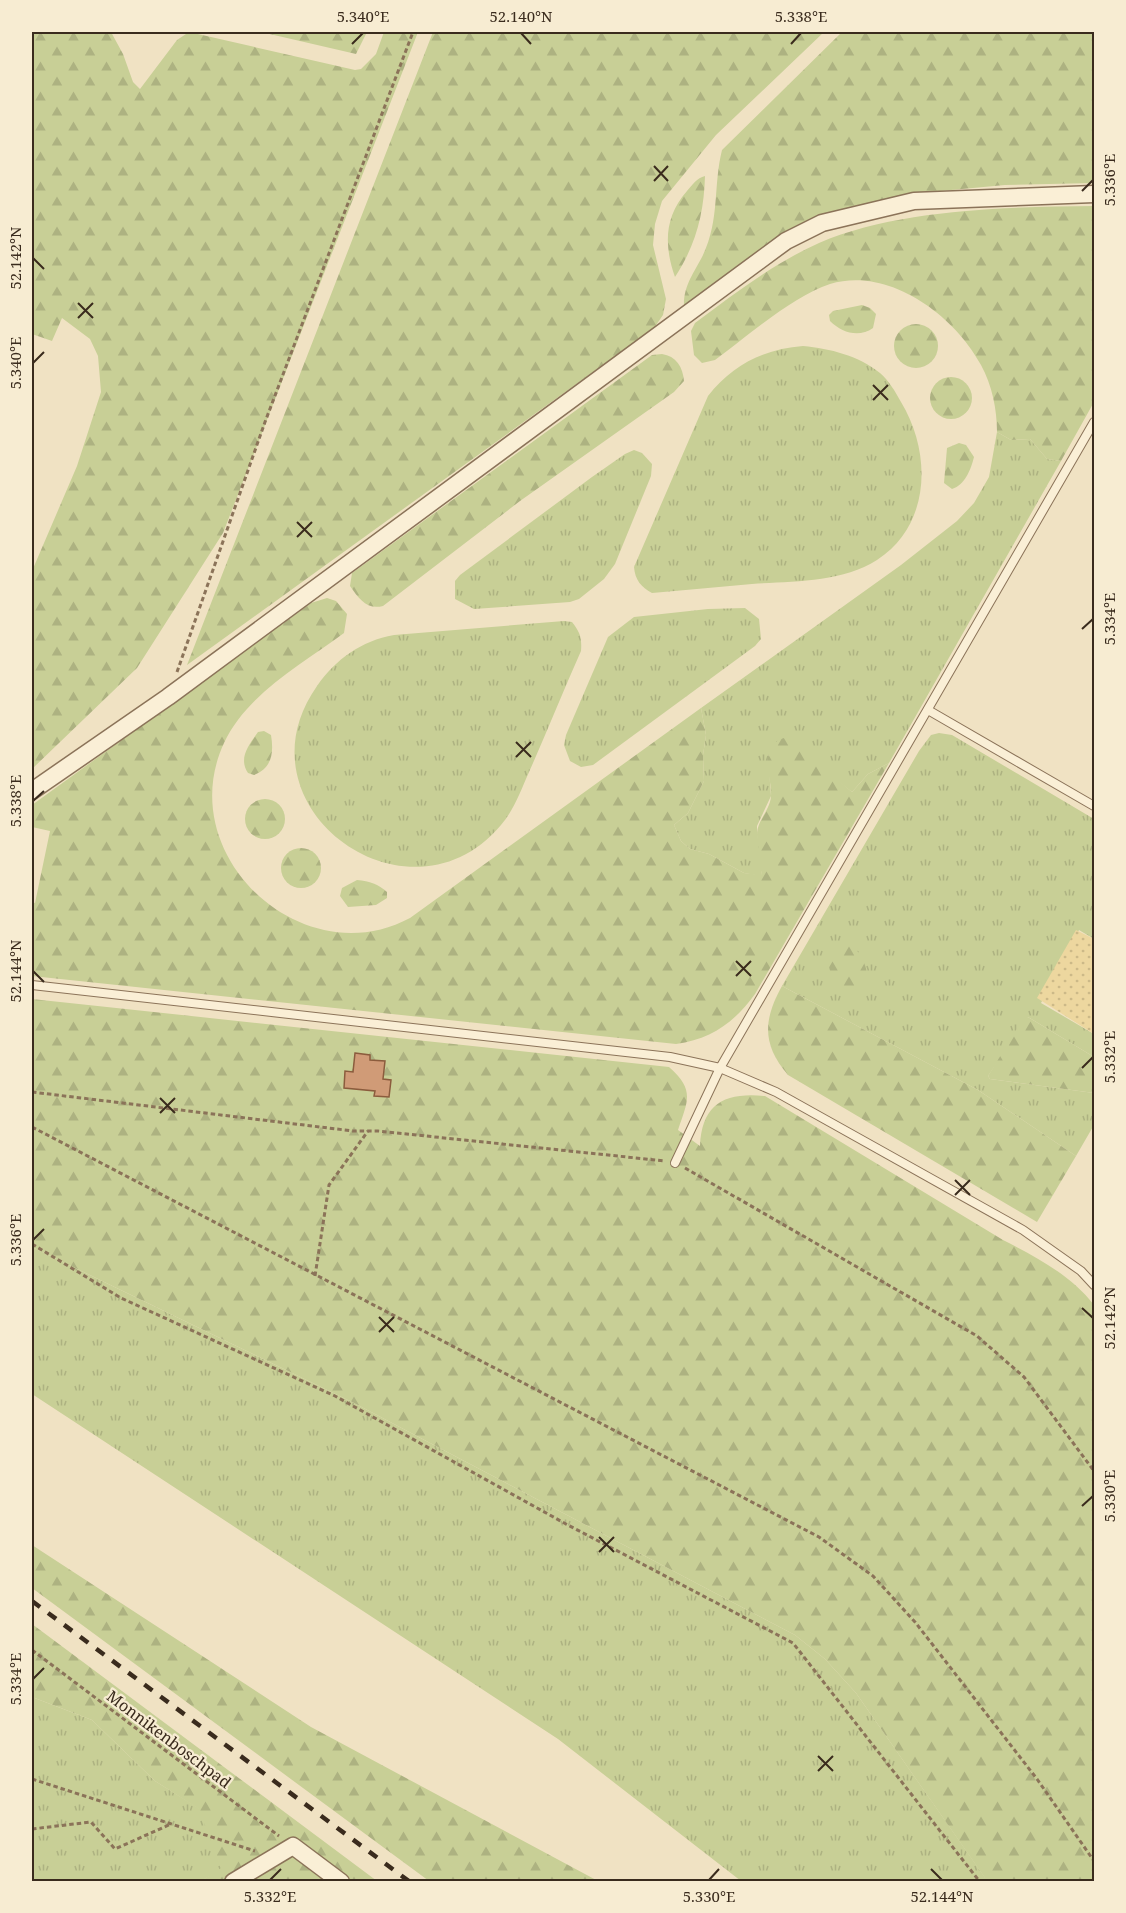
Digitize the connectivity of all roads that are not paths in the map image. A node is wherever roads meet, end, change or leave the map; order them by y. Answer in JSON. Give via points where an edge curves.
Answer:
{"nodes":[{"id":1,"x":1095,"y":194,"type":"edge"},
{"id":2,"x":1095,"y":422,"type":"edge"},
{"id":3,"x":1084,"y":439,"type":"junction"},
{"id":4,"x":1095,"y":445,"type":"edge"},
{"id":5,"x":928,"y":710,"type":"junction"},
{"id":6,"x":32,"y":791,"type":"edge"},
{"id":7,"x":1095,"y":806,"type":"edge"},
{"id":8,"x":32,"y":986,"type":"edge"},
{"id":9,"x":720,"y":1068,"type":"junction"},
{"id":10,"x":675,"y":1162,"type":"road end"},
{"id":11,"x":1095,"y":1285,"type":"edge"},
{"id":12,"x":233,"y":1881,"type":"edge"},
{"id":13,"x":341,"y":1881,"type":"edge"}],
"edges":[{"from":1,"to":6,"type":"street","via":[[914,201],[822,223],[786,241],[168,697]]},
{"from":2,"to":3,"type":"lane"},
{"from":3,"to":4,"type":"lane"},
{"from":3,"to":5,"type":"lane"},
{"from":5,"to":7,"type":"lane"},
{"from":5,"to":9,"type":"lane"},
{"from":8,"to":9,"type":"lane","via":[[670,1057]]},
{"from":9,"to":10,"type":"lane"},
{"from":9,"to":11,"type":"lane","via":[[776,1092],[1023,1230],[1082,1271]]},
{"from":12,"to":13,"type":"street","via":[[293,1846]]}]}
